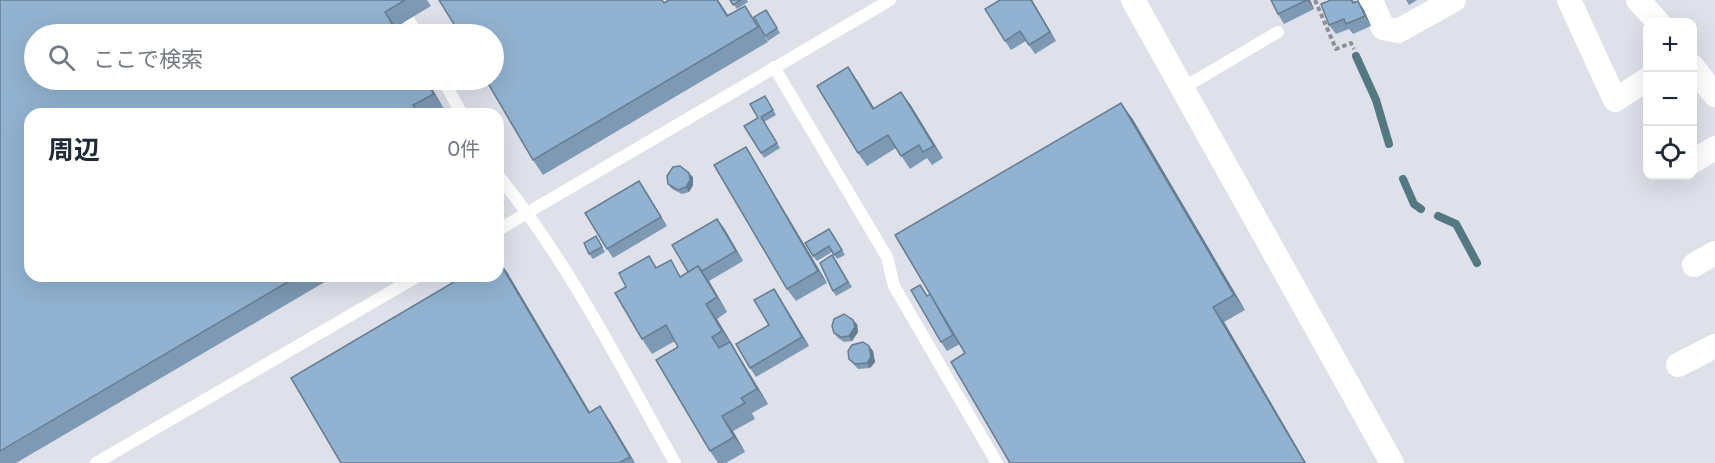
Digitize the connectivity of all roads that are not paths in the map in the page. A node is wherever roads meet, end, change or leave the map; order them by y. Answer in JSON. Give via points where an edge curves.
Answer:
{"nodes":[{"id":1,"x":397,"y":0,"type":"edge"},
{"id":2,"x":890,"y":0,"type":"edge"},
{"id":3,"x":1133,"y":0,"type":"edge"},
{"id":4,"x":1371,"y":0,"type":"edge"},
{"id":5,"x":1454,"y":0,"type":"edge"},
{"id":6,"x":1569,"y":0,"type":"edge"},
{"id":7,"x":1638,"y":0,"type":"edge"},
{"id":8,"x":1654,"y":18,"type":"edge"},
{"id":9,"x":411,"y":24,"type":"edge"},
{"id":10,"x":1278,"y":32,"type":"dead end"},
{"id":11,"x":774,"y":67,"type":"junction"},
{"id":12,"x":1643,"y":82,"type":"edge"},
{"id":13,"x":1182,"y":88,"type":"junction"},
{"id":14,"x":449,"y":90,"type":"edge"},
{"id":15,"x":459,"y":108,"type":"edge"},
{"id":16,"x":1715,"y":148,"type":"edge"},
{"id":17,"x":1697,"y":159,"type":"edge"},
{"id":18,"x":504,"y":183,"type":"edge"},
{"id":19,"x":528,"y":212,"type":"junction"},
{"id":20,"x":504,"y":226,"type":"edge"},
{"id":21,"x":1715,"y":254,"type":"edge"},
{"id":22,"x":1694,"y":265,"type":"dead end"},
{"id":23,"x":408,"y":282,"type":"edge"},
{"id":24,"x":1715,"y":346,"type":"edge"},
{"id":25,"x":1678,"y":365,"type":"dead end"},
{"id":26,"x":96,"y":463,"type":"edge"},
{"id":27,"x":675,"y":463,"type":"edge"},
{"id":28,"x":997,"y":463,"type":"edge"},
{"id":29,"x":1392,"y":463,"type":"edge"}],
"edges":[{"from":1,"to":9,"type":"lane"},
{"from":2,"to":11,"type":"lane"},
{"from":3,"to":13,"type":"street"},
{"from":4,"to":5,"type":"street","via":[[1383,28],[1398,31]]},
{"from":6,"to":12,"type":"street","via":[[1615,100]]},
{"from":7,"to":8,"type":"street"},
{"from":10,"to":13,"type":"lane"},
{"from":11,"to":19,"type":"lane"},
{"from":11,"to":28,"type":"lane","via":[[887,257],[894,286]]},
{"from":13,"to":29,"type":"street"},
{"from":14,"to":15,"type":"lane"},
{"from":16,"to":17,"type":"street"},
{"from":18,"to":19,"type":"lane"},
{"from":19,"to":20,"type":"lane"},
{"from":19,"to":27,"type":"lane","via":[[576,286]]},
{"from":21,"to":22,"type":"street"},
{"from":23,"to":26,"type":"lane"},
{"from":24,"to":25,"type":"street"}]}
